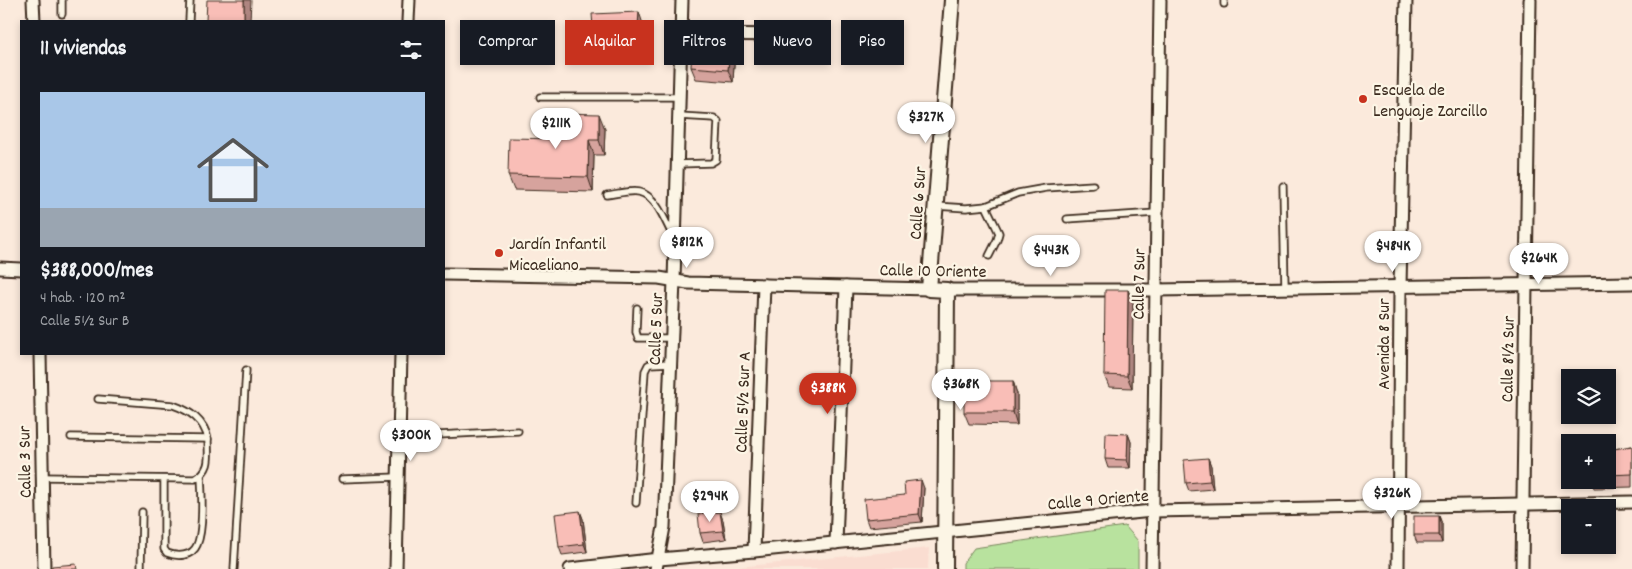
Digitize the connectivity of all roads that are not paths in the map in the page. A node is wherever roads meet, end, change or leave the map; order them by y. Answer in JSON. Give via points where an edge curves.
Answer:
{"nodes":[{"id":1,"x":33,"y":0,"type":"edge"},
{"id":2,"x":62,"y":0,"type":"edge"},
{"id":3,"x":190,"y":0,"type":"edge"},
{"id":4,"x":409,"y":0,"type":"edge"},
{"id":5,"x":682,"y":0,"type":"edge"},
{"id":6,"x":952,"y":0,"type":"edge"},
{"id":7,"x":1160,"y":0,"type":"edge"},
{"id":8,"x":1406,"y":0,"type":"edge"},
{"id":9,"x":1530,"y":0,"type":"edge"},
{"id":10,"x":62,"y":14,"type":"dead end"},
{"id":11,"x":34,"y":20,"type":"edge"},
{"id":12,"x":189,"y":20,"type":"edge"},
{"id":13,"x":408,"y":20,"type":"edge"},
{"id":14,"x":681,"y":20,"type":"edge"},
{"id":15,"x":680,"y":65,"type":"edge"},
{"id":16,"x":540,"y":97,"type":"dead end"},
{"id":17,"x":679,"y":97,"type":"junction"},
{"id":18,"x":679,"y":116,"type":"junction"},
{"id":19,"x":678,"y":164,"type":"junction"},
{"id":20,"x":1093,"y":185,"type":"dead end"},
{"id":21,"x":1283,"y":186,"type":"dead end"},
{"id":22,"x":607,"y":196,"type":"dead end"},
{"id":23,"x":936,"y":206,"type":"junction"},
{"id":24,"x":986,"y":206,"type":"junction"},
{"id":25,"x":1156,"y":213,"type":"junction"},
{"id":26,"x":1066,"y":219,"type":"dead end"},
{"id":27,"x":675,"y":240,"type":"junction"},
{"id":28,"x":989,"y":256,"type":"dead end"},
{"id":29,"x":0,"y":268,"type":"edge"},
{"id":30,"x":20,"y":269,"type":"edge"},
{"id":31,"x":445,"y":274,"type":"edge"},
{"id":32,"x":674,"y":280,"type":"junction"},
{"id":33,"x":1632,"y":283,"type":"edge"},
{"id":34,"x":764,"y":285,"type":"junction"},
{"id":35,"x":1526,"y":285,"type":"junction"},
{"id":36,"x":1400,"y":286,"type":"junction"},
{"id":37,"x":846,"y":287,"type":"junction"},
{"id":38,"x":1285,"y":288,"type":"junction"},
{"id":39,"x":929,"y":290,"type":"junction"},
{"id":40,"x":947,"y":290,"type":"junction"},
{"id":41,"x":1155,"y":290,"type":"junction"},
{"id":42,"x":637,"y":308,"type":"dead end"},
{"id":43,"x":672,"y":338,"type":"junction"},
{"id":44,"x":40,"y":355,"type":"edge"},
{"id":45,"x":401,"y":355,"type":"edge"},
{"id":46,"x":671,"y":363,"type":"junction"},
{"id":47,"x":246,"y":370,"type":"dead end"},
{"id":48,"x":98,"y":399,"type":"dead end"},
{"id":49,"x":518,"y":431,"type":"dead end"},
{"id":50,"x":71,"y":437,"type":"dead end"},
{"id":51,"x":399,"y":437,"type":"junction"},
{"id":52,"x":208,"y":439,"type":"junction"},
{"id":53,"x":201,"y":475,"type":"junction"},
{"id":54,"x":42,"y":477,"type":"junction"},
{"id":55,"x":398,"y":477,"type":"junction"},
{"id":56,"x":164,"y":479,"type":"junction"},
{"id":57,"x":342,"y":479,"type":"dead end"},
{"id":58,"x":1632,"y":502,"type":"edge"},
{"id":59,"x":636,"y":503,"type":"dead end"},
{"id":60,"x":1523,"y":505,"type":"junction"},
{"id":61,"x":1400,"y":506,"type":"junction"},
{"id":62,"x":1152,"y":511,"type":"junction"},
{"id":63,"x":142,"y":512,"type":"dead end"},
{"id":64,"x":946,"y":532,"type":"junction"},
{"id":65,"x":836,"y":543,"type":"junction"},
{"id":66,"x":754,"y":551,"type":"junction"},
{"id":67,"x":658,"y":564,"type":"edge"},
{"id":68,"x":44,"y":569,"type":"edge"},
{"id":69,"x":141,"y":569,"type":"edge"},
{"id":70,"x":234,"y":569,"type":"edge"},
{"id":71,"x":396,"y":569,"type":"edge"},
{"id":72,"x":570,"y":569,"type":"edge"},
{"id":73,"x":945,"y":569,"type":"edge"},
{"id":74,"x":1152,"y":569,"type":"edge"},
{"id":75,"x":1398,"y":569,"type":"edge"},
{"id":76,"x":1522,"y":569,"type":"edge"}],
"edges":[{"from":1,"to":11,"type":"street"},
{"from":2,"to":10,"type":"lane"},
{"from":3,"to":12,"type":"lane"},
{"from":4,"to":13,"type":"street"},
{"from":5,"to":14,"type":"street","name":"Calle 5 Sur"},
{"from":6,"to":23,"type":"street","name":"Calle 6 Sur"},
{"from":7,"to":25,"type":"street","name":"Calle 7 Sur"},
{"from":8,"to":36,"type":"street","name":"Avenida 8 Sur"},
{"from":9,"to":35,"type":"street","name":"Calle 8½ Sur"},
{"from":15,"to":17,"type":"street","name":"Calle 5 Sur"},
{"from":16,"to":17,"type":"lane"},
{"from":17,"to":18,"type":"street","name":"Calle 5 Sur"},
{"from":18,"to":19,"type":"street","name":"Calle 5 Sur"},
{"from":18,"to":19,"type":"lane","via":[[718,121],[716,160]]},
{"from":19,"to":27,"type":"street","name":"Calle 5 Sur"},
{"from":20,"to":24,"type":"lane","via":[[1018,193]]},
{"from":21,"to":38,"type":"lane"},
{"from":22,"to":27,"type":"lane","via":[[642,193],[656,205]]},
{"from":23,"to":24,"type":"lane"},
{"from":23,"to":39,"type":"street","name":"Calle 6 Sur"},
{"from":24,"to":28,"type":"lane","via":[[999,233]]},
{"from":25,"to":26,"type":"lane"},
{"from":25,"to":41,"type":"street","name":"Calle 7 Sur"},
{"from":27,"to":32,"type":"street","name":"Calle 5 Sur"},
{"from":29,"to":30,"type":"street"},
{"from":31,"to":32,"type":"street","name":"Calle 10 Oriente"},
{"from":32,"to":34,"type":"street","name":"Calle 10 Oriente"},
{"from":32,"to":43,"type":"street","name":"Calle 5 Sur"},
{"from":33,"to":35,"type":"street","name":"Calle 10 Oriente"},
{"from":34,"to":37,"type":"street","name":"Calle 10 Oriente"},
{"from":34,"to":66,"type":"street","name":"Calle 5½ Sur A"},
{"from":35,"to":36,"type":"street","name":"Calle 10 Oriente"},
{"from":35,"to":60,"type":"street","name":"Calle 8½ Sur"},
{"from":36,"to":38,"type":"street","name":"Calle 10 Oriente"},
{"from":36,"to":61,"type":"street","name":"Avenida 8 Sur"},
{"from":37,"to":39,"type":"street","name":"Calle 10 Oriente"},
{"from":37,"to":65,"type":"street"},
{"from":38,"to":41,"type":"street","name":"Calle 10 Oriente"},
{"from":39,"to":40,"type":"street","name":"Calle 10 Oriente"},
{"from":40,"to":41,"type":"street","name":"Calle 10 Oriente"},
{"from":40,"to":64,"type":"street"},
{"from":41,"to":62,"type":"street","name":"Calle 7 Sur"},
{"from":42,"to":43,"type":"lane","via":[[638,338]]},
{"from":43,"to":46,"type":"street","name":"Calle 5 Sur"},
{"from":44,"to":54,"type":"street","name":"Calle 3 Sur"},
{"from":45,"to":51,"type":"street"},
{"from":46,"to":59,"type":"lane","via":[[650,364],[645,371]]},
{"from":46,"to":67,"type":"street","name":"Calle 5 Sur","via":[[664,527]]},
{"from":47,"to":70,"type":"lane"},
{"from":48,"to":52,"type":"lane","via":[[172,405],[184,409],[206,429]]},
{"from":49,"to":51,"type":"lane"},
{"from":50,"to":52,"type":"lane"},
{"from":51,"to":55,"type":"street"},
{"from":52,"to":53,"type":"lane","via":[[207,468]]},
{"from":53,"to":56,"type":"lane","via":[[195,479]]},
{"from":53,"to":56,"type":"lane","via":[[199,540],[196,548],[178,556],[164,549]]},
{"from":54,"to":56,"type":"lane"},
{"from":54,"to":68,"type":"street","name":"Calle 3 Sur"},
{"from":55,"to":57,"type":"lane"},
{"from":55,"to":71,"type":"street"},
{"from":58,"to":60,"type":"street","name":"Calle 9 Oriente"},
{"from":60,"to":61,"type":"street","name":"Calle 9 Oriente"},
{"from":60,"to":76,"type":"street","name":"Calle 8½ Sur"},
{"from":61,"to":62,"type":"street","name":"Calle 9 Oriente"},
{"from":61,"to":75,"type":"street","name":"Avenida 8 Sur"},
{"from":62,"to":64,"type":"street","name":"Calle 9 Oriente"},
{"from":62,"to":74,"type":"street","name":"Calle 7 Sur"},
{"from":63,"to":69,"type":"lane"},
{"from":64,"to":65,"type":"street","name":"Calle 9 Oriente"},
{"from":64,"to":73,"type":"street"},
{"from":65,"to":66,"type":"street","name":"Calle 9 Oriente"},
{"from":66,"to":67,"type":"street","name":"Calle 9 Oriente"},
{"from":67,"to":72,"type":"street","name":"Calle 9 Oriente"}]}
